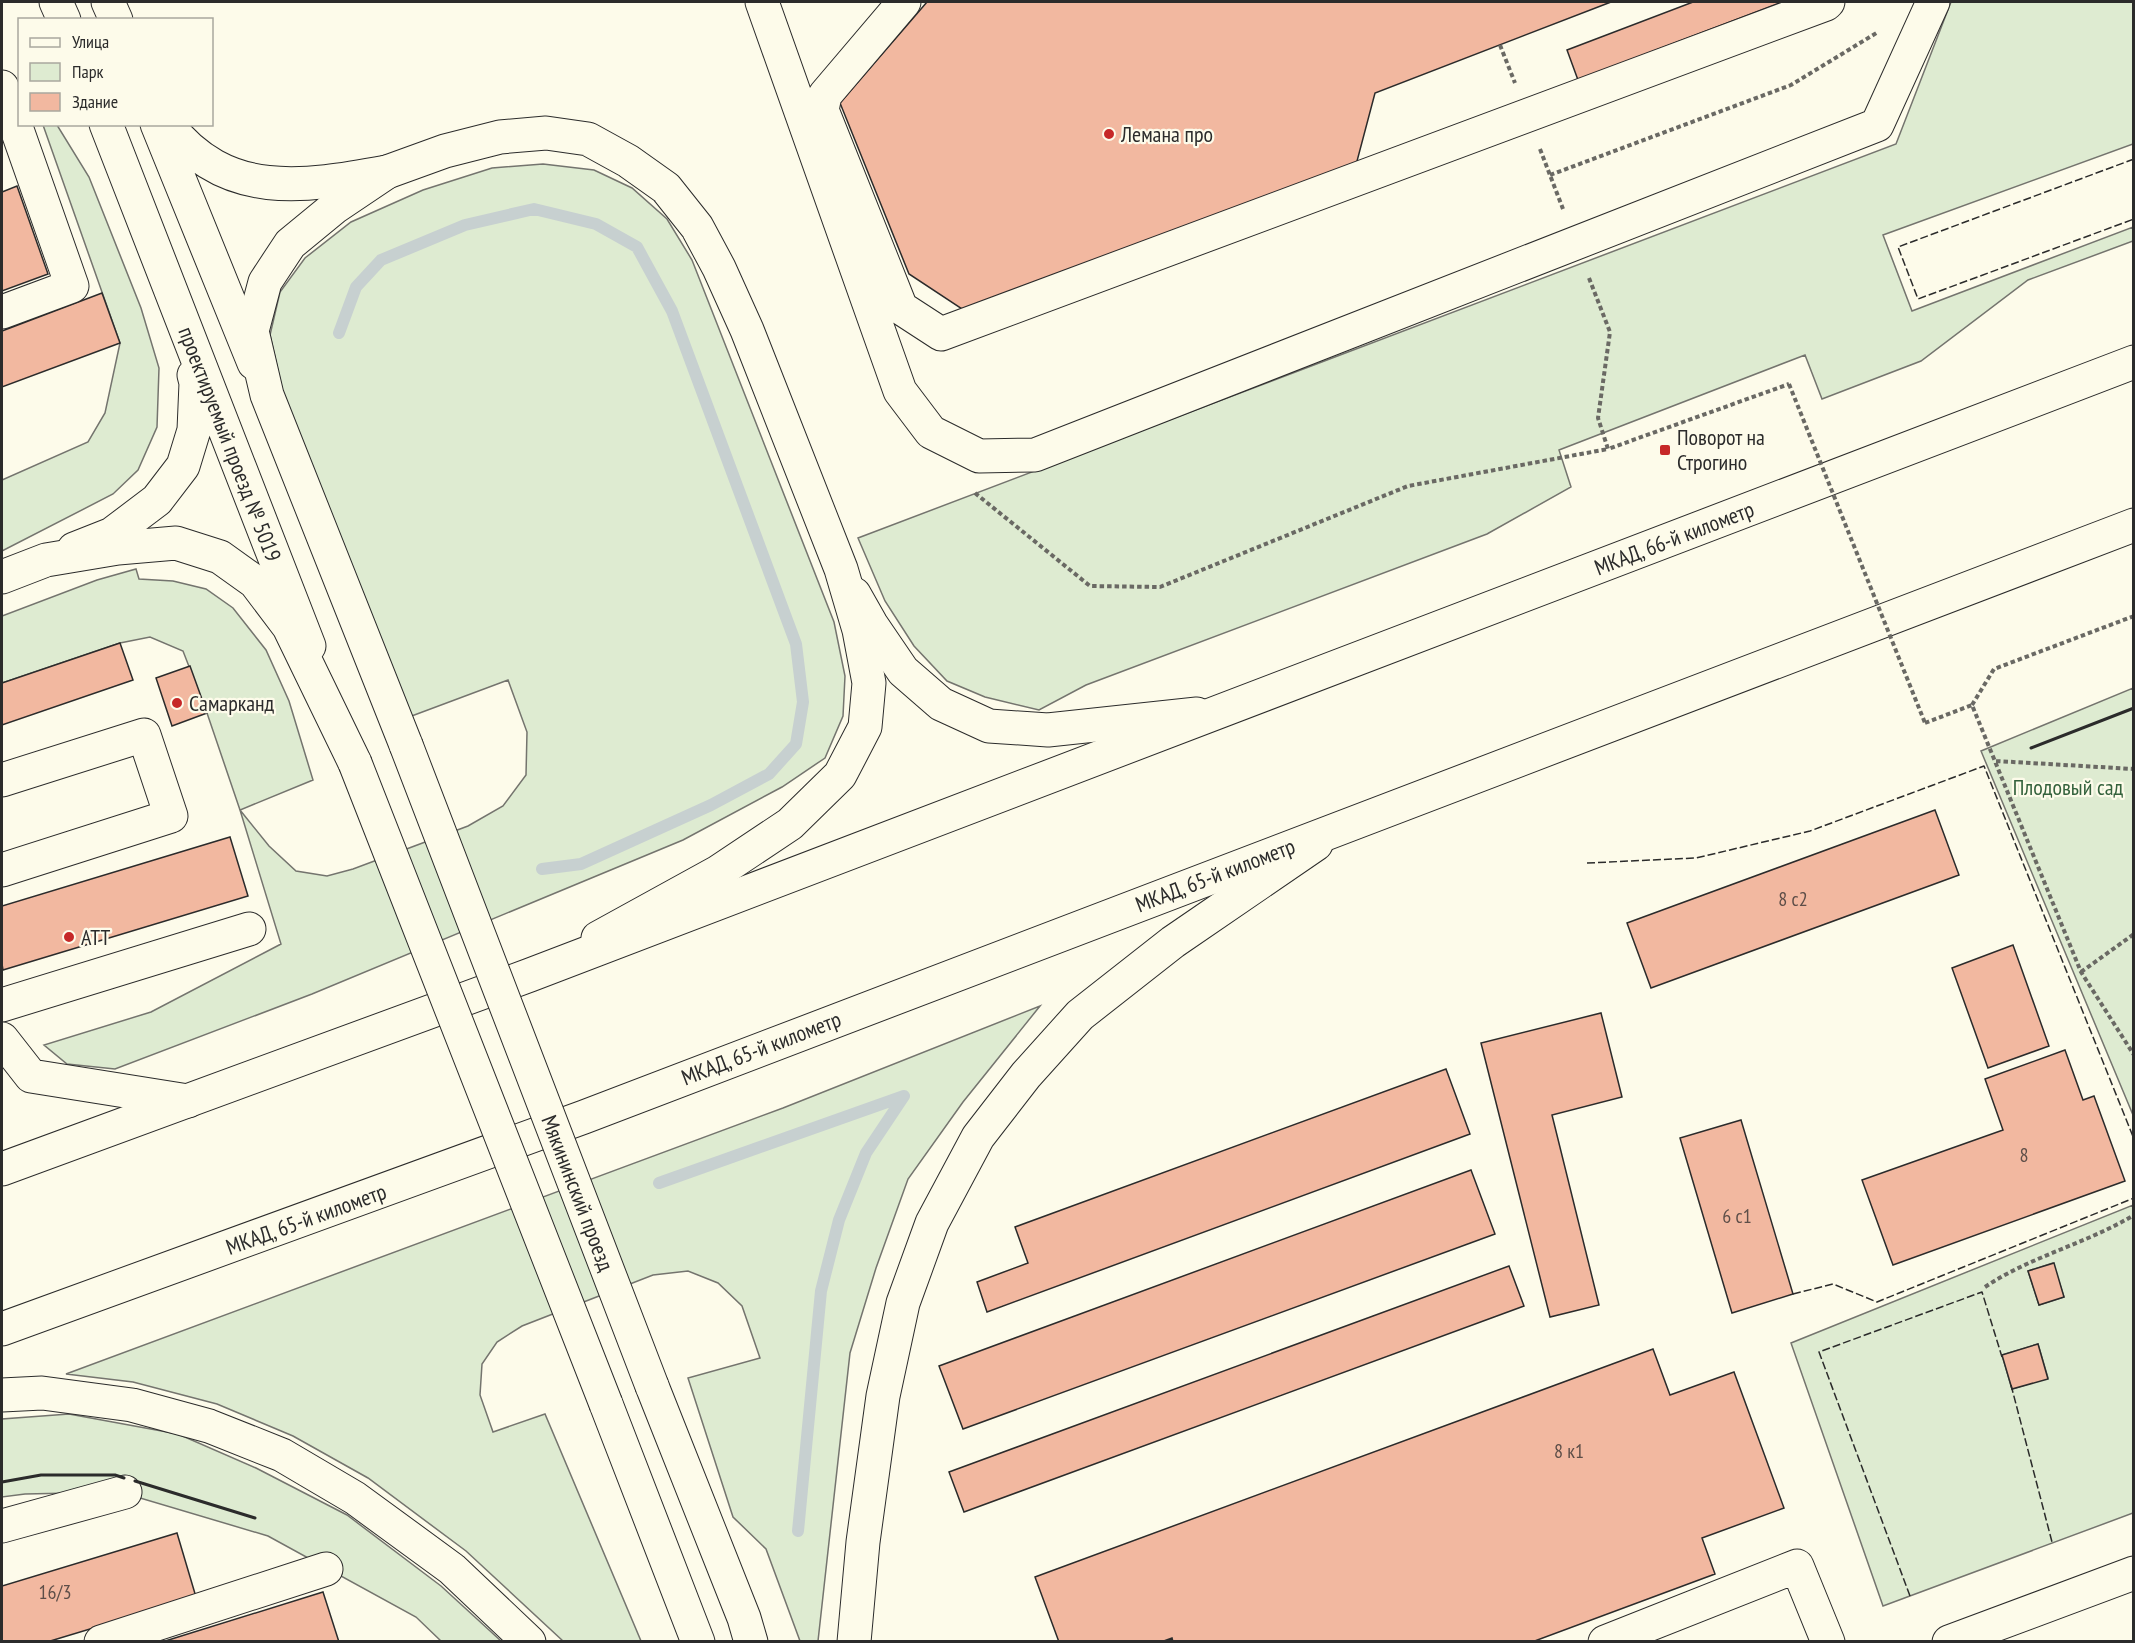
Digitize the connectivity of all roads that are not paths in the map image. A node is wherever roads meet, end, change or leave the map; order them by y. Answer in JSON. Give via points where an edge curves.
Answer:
{"nodes":[{"id":1,"x":56,"y":2,"type":"edge"},
{"id":2,"x":108,"y":2,"type":"edge"},
{"id":3,"x":762,"y":2,"type":"edge"},
{"id":4,"x":904,"y":2,"type":"edge"},
{"id":5,"x":1828,"y":2,"type":"edge"},
{"id":6,"x":1933,"y":2,"type":"edge"},
{"id":7,"x":63,"y":18,"type":"edge"},
{"id":8,"x":115,"y":18,"type":"edge"},
{"id":9,"x":2,"y":87,"type":"edge"},
{"id":10,"x":107,"y":126,"type":"edge"},
{"id":11,"x":158,"y":126,"type":"edge"},
{"id":12,"x":168,"y":126,"type":"edge"},
{"id":13,"x":15,"y":168,"type":"edge"},
{"id":14,"x":387,"y":172,"type":"junction"},
{"id":15,"x":2,"y":312,"type":"edge"},
{"id":16,"x":181,"y":320,"type":"junction"},
{"id":17,"x":2133,"y":362,"type":"edge"},
{"id":18,"x":267,"y":395,"type":"junction"},
{"id":19,"x":2133,"y":525,"type":"edge"},
{"id":20,"x":46,"y":560,"type":"junction"},
{"id":21,"x":841,"y":569,"type":"junction"},
{"id":22,"x":2,"y":577,"type":"edge"},
{"id":23,"x":1214,"y":713,"type":"junction"},
{"id":24,"x":355,"y":764,"type":"junction"},
{"id":25,"x":2,"y":780,"type":"edge"},
{"id":26,"x":1343,"y":826,"type":"junction"},
{"id":27,"x":2,"y":870,"type":"edge"},
{"id":28,"x":249,"y":929,"type":"dead end"},
{"id":29,"x":530,"y":975,"type":"junction"},
{"id":30,"x":2,"y":1005,"type":"edge"},
{"id":31,"x":2,"y":1039,"type":"edge"},
{"id":32,"x":188,"y":1101,"type":"junction"},
{"id":33,"x":2,"y":1169,"type":"edge"},
{"id":34,"x":2,"y":1329,"type":"edge"},
{"id":35,"x":2,"y":1395,"type":"edge"},
{"id":36,"x":124,"y":1492,"type":"dead end"},
{"id":37,"x":2,"y":1526,"type":"edge"},
{"id":38,"x":326,"y":1569,"type":"dead end"},
{"id":39,"x":2133,"y":1574,"type":"edge"},
{"id":40,"x":101,"y":1641,"type":"edge"},
{"id":41,"x":529,"y":1641,"type":"edge"},
{"id":42,"x":698,"y":1641,"type":"edge"},
{"id":43,"x":751,"y":1641,"type":"edge"},
{"id":44,"x":854,"y":1641,"type":"edge"},
{"id":45,"x":1605,"y":1641,"type":"edge"},
{"id":46,"x":1828,"y":1641,"type":"edge"},
{"id":47,"x":1949,"y":1641,"type":"edge"}],
"edges":[{"from":1,"to":7,"type":"main road"},
{"from":2,"to":8,"type":"main road"},
{"from":3,"to":6,"type":"main road","via":[[900,391],[930,432],[979,456],[1035,455],[1877,125]]},
{"from":4,"to":5,"type":"main road","via":[[825,95],[822,110],[901,308],[941,334]]},
{"from":9,"to":13,"type":"main road"},
{"from":10,"to":16,"type":"main road","name":"проектируемый проезд № 5019"},
{"from":11,"to":18,"type":"main road"},
{"from":12,"to":14,"type":"main road","via":[[204,161],[235,177],[270,183],[321,183]]},
{"from":13,"to":15,"type":"main road","via":[[72,286]]},
{"from":14,"to":18,"type":"main road","via":[[290,244],[265,282],[252,331]]},
{"from":14,"to":21,"type":"main road","via":[[445,151],[501,137],[546,133],[588,139],[666,188],[697,227],[719,268]]},
{"from":16,"to":20,"type":"main road","via":[[196,383],[194,430],[183,466],[157,500],[112,534]]},
{"from":16,"to":24,"type":"main road","name":"проектируемый проезд № 5019"},
{"from":17,"to":23,"type":"main road","name":"МКАД, 66-й километр"},
{"from":18,"to":43,"type":"main road","name":"Мякининский проезд","bridge":true},
{"from":19,"to":26,"type":"main road","name":"МКАД, 65-й километр"},
{"from":20,"to":22,"type":"main road"},
{"from":20,"to":24,"type":"main road","via":[[176,543],[220,557],[255,582],[289,627]]},
{"from":21,"to":23,"type":"main road","via":[[903,671],[941,704],[989,726],[1048,730]]},
{"from":21,"to":29,"type":"main road","via":[[869,683],[865,727],[840,776],[790,824],[718,872]]},
{"from":23,"to":29,"type":"main road"},
{"from":24,"to":42,"type":"main road","bridge":true},
{"from":25,"to":27,"type":"main road","via":[[144,735],[171,816]]},
{"from":26,"to":34,"type":"main road","name":"МКАД, 65-й километр","via":[[584,1117]]},
{"from":26,"to":44,"type":"main road","via":[[1173,942],[1080,1016],[1026,1075],[978,1137],[932,1223],[903,1303],[881,1407]]},
{"from":28,"to":30,"type":"main road"},
{"from":29,"to":32,"type":"main road"},
{"from":31,"to":32,"type":"main road","via":[[31,1076]]},
{"from":32,"to":33,"type":"main road"},
{"from":35,"to":41,"type":"main road","via":[[42,1393],[132,1405],[209,1426],[282,1455],[355,1498],[443,1563]]},
{"from":36,"to":37,"type":"main road"},
{"from":38,"to":40,"type":"main road"},
{"from":39,"to":47,"type":"main road"},
{"from":45,"to":46,"type":"main road","via":[[1797,1566]]}]}
